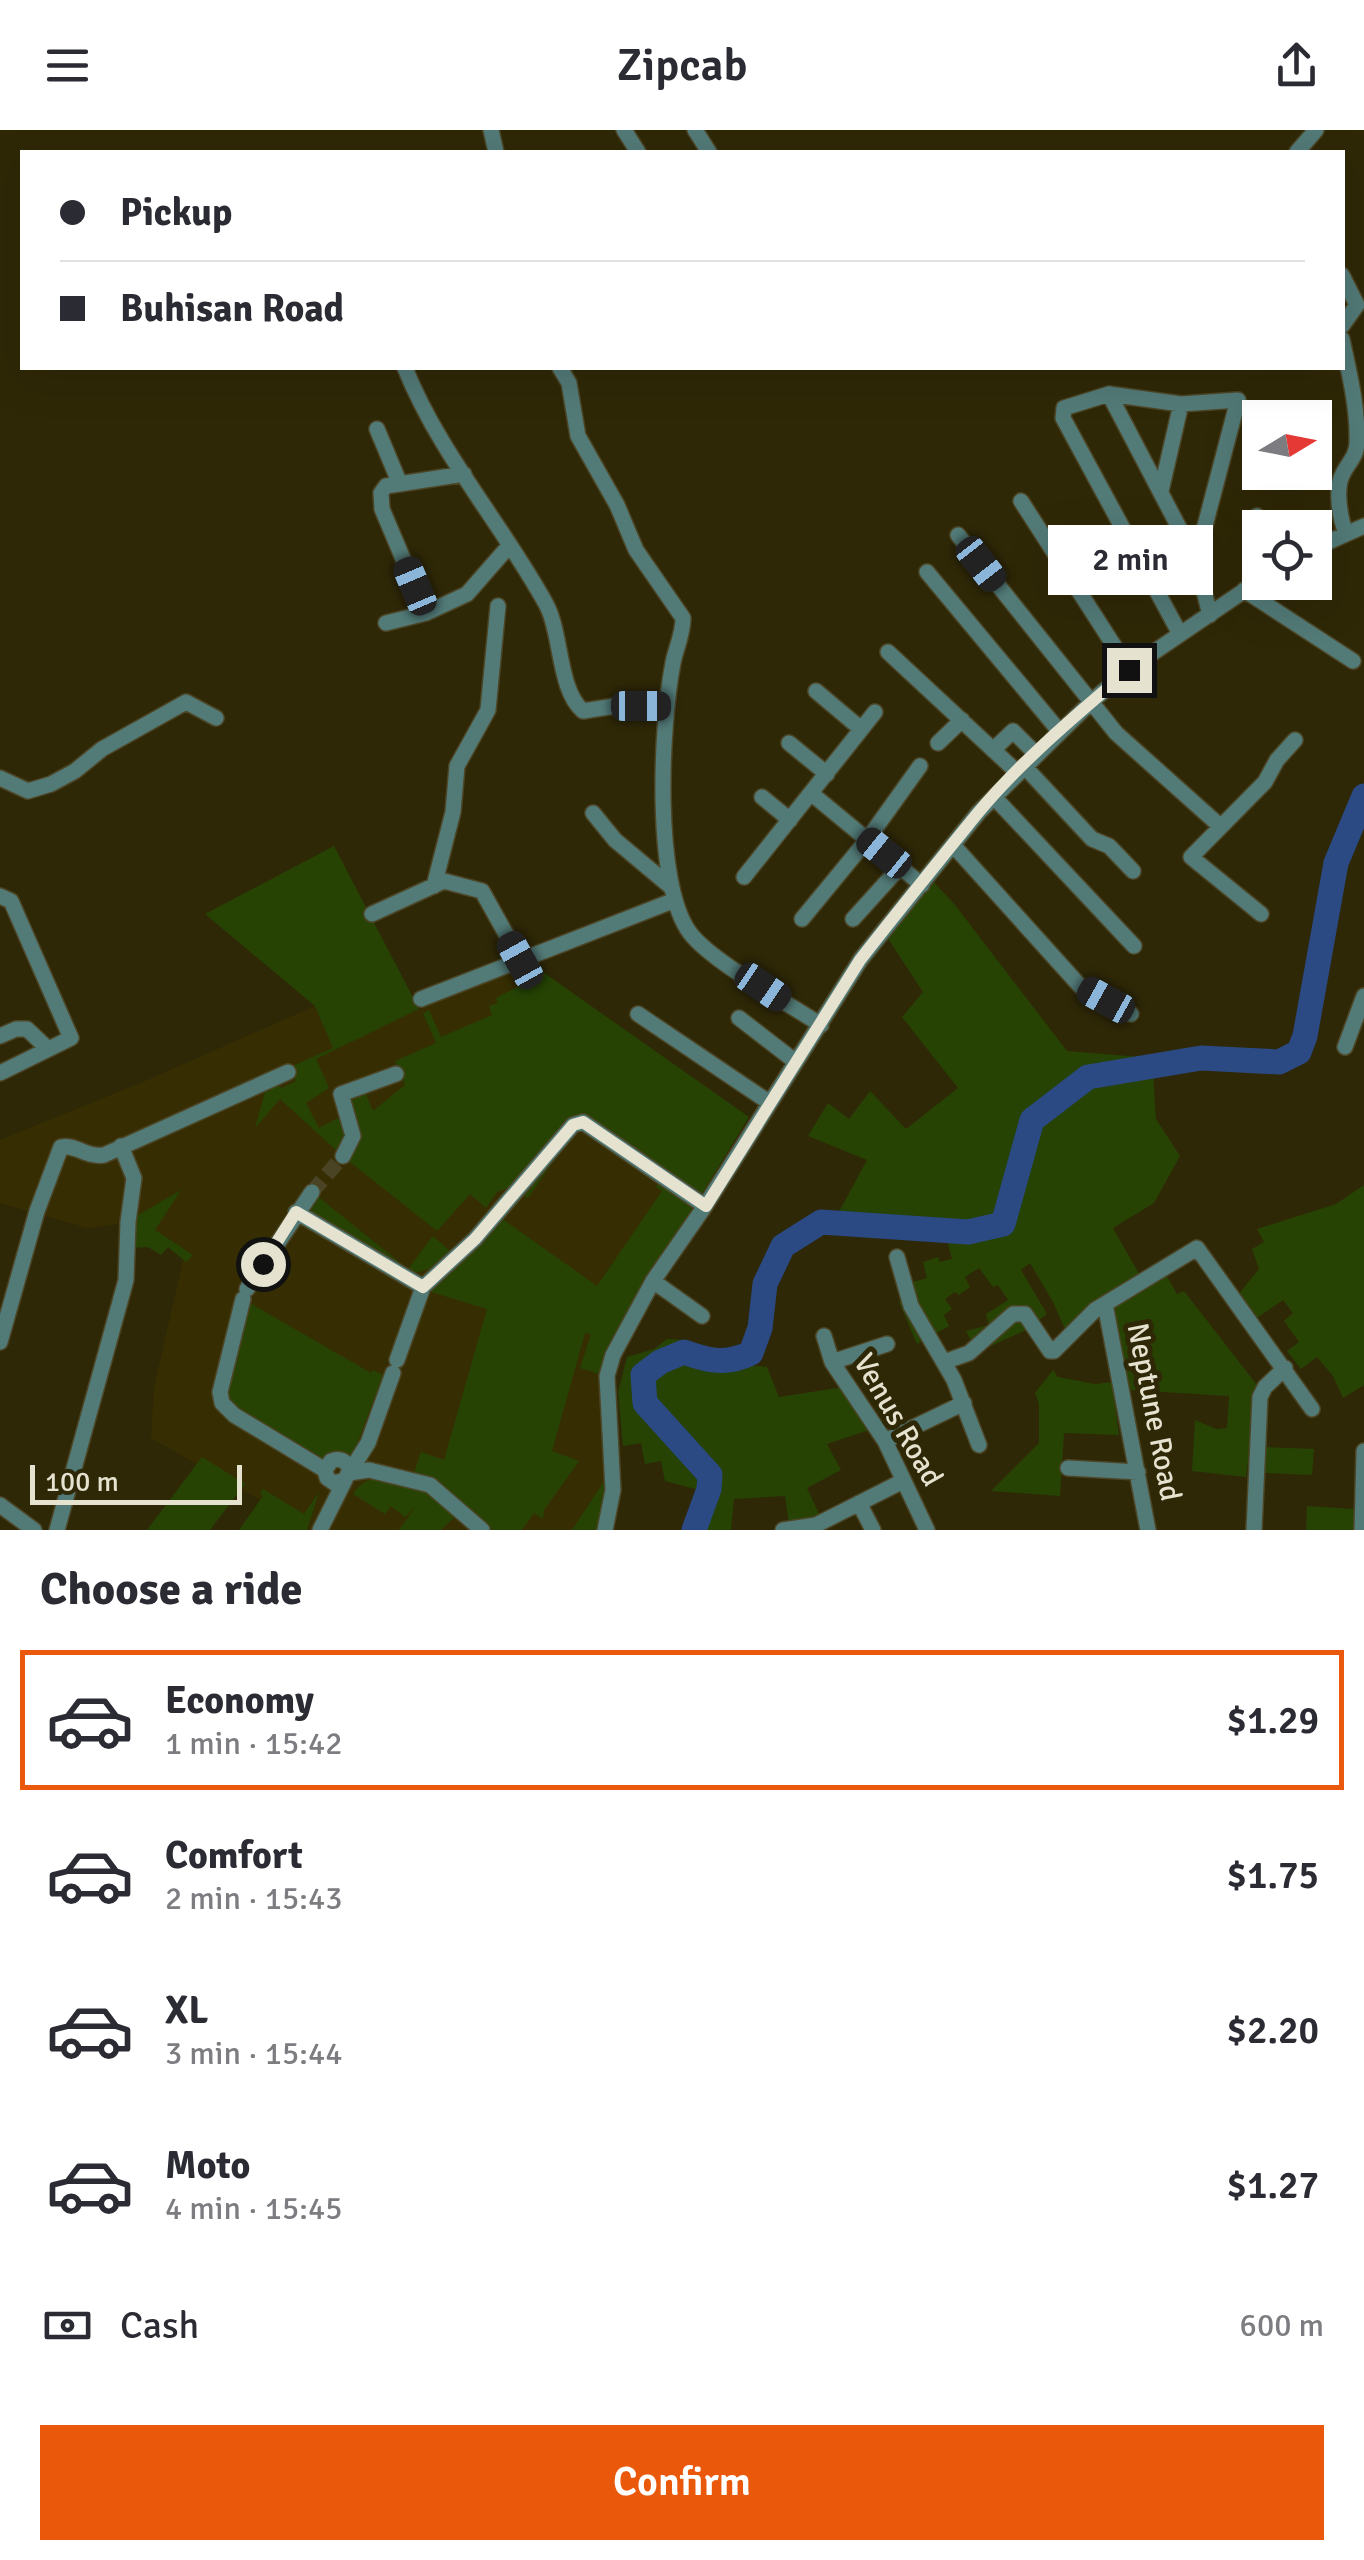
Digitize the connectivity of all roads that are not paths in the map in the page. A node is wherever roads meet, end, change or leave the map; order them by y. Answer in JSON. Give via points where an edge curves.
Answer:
{"nodes":[{"id":1,"x":1316,"y":130,"type":"edge"},
{"id":2,"x":1298,"y":150,"type":"edge"},
{"id":3,"x":1345,"y":280,"type":"edge"},
{"id":4,"x":1345,"y":322,"type":"edge"},
{"id":5,"x":1345,"y":352,"type":"edge"},
{"id":6,"x":406,"y":370,"type":"edge"},
{"id":7,"x":561,"y":370,"type":"edge"},
{"id":8,"x":1108,"y":394,"type":"junction"},
{"id":9,"x":1181,"y":404,"type":"junction"},
{"id":10,"x":377,"y":429,"type":"dead end"},
{"id":11,"x":464,"y":474,"type":"junction"},
{"id":12,"x":400,"y":484,"type":"junction"},
{"id":13,"x":1162,"y":490,"type":"junction"},
{"id":14,"x":1020,"y":502,"type":"dead end"},
{"id":15,"x":1364,"y":526,"type":"edge"},
{"id":16,"x":1346,"y":532,"type":"junction"},
{"id":17,"x":958,"y":535,"type":"dead end"},
{"id":18,"x":1332,"y":539,"type":"edge"},
{"id":19,"x":509,"y":546,"type":"junction"},
{"id":20,"x":1196,"y":560,"type":"junction"},
{"id":21,"x":927,"y":572,"type":"dead end"},
{"id":22,"x":1242,"y":591,"type":"edge"},
{"id":23,"x":1259,"y":600,"type":"edge"},
{"id":24,"x":498,"y":606,"type":"dead end"},
{"id":25,"x":426,"y":613,"type":"junction"},
{"id":26,"x":1210,"y":615,"type":"junction"},
{"id":27,"x":386,"y":623,"type":"dead end"},
{"id":28,"x":1180,"y":634,"type":"junction"},
{"id":29,"x":888,"y":652,"type":"dead end"},
{"id":30,"x":1354,"y":661,"type":"dead end"},
{"id":31,"x":1129,"y":670,"type":"junction"},
{"id":32,"x":816,"y":691,"type":"dead end"},
{"id":33,"x":1090,"y":703,"type":"junction"},
{"id":34,"x":668,"y":706,"type":"junction"},
{"id":35,"x":875,"y":712,"type":"dead end"},
{"id":36,"x":216,"y":718,"type":"dead end"},
{"id":37,"x":962,"y":720,"type":"junction"},
{"id":38,"x":861,"y":730,"type":"junction"},
{"id":39,"x":1060,"y":732,"type":"junction"},
{"id":40,"x":1296,"y":740,"type":"dead end"},
{"id":41,"x":789,"y":743,"type":"dead end"},
{"id":42,"x":938,"y":743,"type":"dead end"},
{"id":43,"x":993,"y":750,"type":"junction"},
{"id":44,"x":1036,"y":754,"type":"junction"},
{"id":45,"x":920,"y":766,"type":"dead end"},
{"id":46,"x":1021,"y":769,"type":"junction"},
{"id":47,"x":827,"y":774,"type":"junction"},
{"id":48,"x":0,"y":778,"type":"edge"},
{"id":49,"x":812,"y":794,"type":"junction"},
{"id":50,"x":994,"y":796,"type":"junction"},
{"id":51,"x":762,"y":798,"type":"dead end"},
{"id":52,"x":594,"y":812,"type":"dead end"},
{"id":53,"x":790,"y":820,"type":"junction"},
{"id":54,"x":1220,"y":826,"type":"junction"},
{"id":55,"x":867,"y":840,"type":"junction"},
{"id":56,"x":953,"y":846,"type":"junction"},
{"id":57,"x":900,"y":867,"type":"junction"},
{"id":58,"x":1133,"y":871,"type":"dead end"},
{"id":59,"x":744,"y":877,"type":"dead end"},
{"id":60,"x":922,"y":885,"type":"junction"},
{"id":61,"x":434,"y":886,"type":"junction"},
{"id":62,"x":673,"y":893,"type":"junction"},
{"id":63,"x":0,"y":896,"type":"edge"},
{"id":64,"x":372,"y":914,"type":"dead end"},
{"id":65,"x":1261,"y":914,"type":"dead end"},
{"id":66,"x":853,"y":918,"type":"dead end"},
{"id":67,"x":802,"y":920,"type":"dead end"},
{"id":68,"x":1134,"y":946,"type":"dead end"},
{"id":69,"x":520,"y":960,"type":"junction"},
{"id":70,"x":1364,"y":996,"type":"edge"},
{"id":71,"x":420,"y":999,"type":"dead end"},
{"id":72,"x":638,"y":1014,"type":"dead end"},
{"id":73,"x":1131,"y":1014,"type":"dead end"},
{"id":74,"x":738,"y":1018,"type":"dead end"},
{"id":75,"x":821,"y":1025,"type":"junction"},
{"id":76,"x":0,"y":1036,"type":"edge"},
{"id":77,"x":1345,"y":1047,"type":"dead end"},
{"id":78,"x":48,"y":1049,"type":"junction"},
{"id":79,"x":796,"y":1062,"type":"junction"},
{"id":80,"x":0,"y":1072,"type":"edge"},
{"id":81,"x":288,"y":1072,"type":"dead end"},
{"id":82,"x":396,"y":1074,"type":"dead end"},
{"id":83,"x":770,"y":1103,"type":"junction"},
{"id":84,"x":121,"y":1146,"type":"junction"},
{"id":85,"x":343,"y":1156,"type":"tunnel mouth"},
{"id":86,"x":312,"y":1192,"type":"tunnel mouth"},
{"id":87,"x":706,"y":1206,"type":"junction"},
{"id":88,"x":296,"y":1212,"type":"junction"},
{"id":89,"x":897,"y":1257,"type":"dead end"},
{"id":90,"x":654,"y":1282,"type":"junction"},
{"id":91,"x":423,"y":1287,"type":"junction"},
{"id":92,"x":1105,"y":1304,"type":"junction"},
{"id":93,"x":702,"y":1316,"type":"dead end"},
{"id":94,"x":824,"y":1336,"type":"dead end"},
{"id":95,"x":0,"y":1342,"type":"edge"},
{"id":96,"x":888,"y":1344,"type":"dead end"},
{"id":97,"x":832,"y":1362,"type":"junction"},
{"id":98,"x":944,"y":1362,"type":"junction"},
{"id":99,"x":1285,"y":1368,"type":"junction"},
{"id":100,"x":964,"y":1402,"type":"junction"},
{"id":101,"x":1312,"y":1409,"type":"dead end"},
{"id":102,"x":885,"y":1441,"type":"junction"},
{"id":103,"x":368,"y":1442,"type":"junction"},
{"id":104,"x":980,"y":1446,"type":"dead end"},
{"id":105,"x":1364,"y":1450,"type":"edge"},
{"id":106,"x":1068,"y":1468,"type":"dead end"},
{"id":107,"x":370,"y":1470,"type":"junction"},
{"id":108,"x":1138,"y":1472,"type":"junction"},
{"id":109,"x":347,"y":1477,"type":"junction"},
{"id":110,"x":903,"y":1481,"type":"junction"},
{"id":111,"x":859,"y":1503,"type":"junction"},
{"id":112,"x":0,"y":1505,"type":"edge"},
{"id":113,"x":34,"y":1530,"type":"edge"},
{"id":114,"x":58,"y":1530,"type":"edge"},
{"id":115,"x":320,"y":1530,"type":"edge"},
{"id":116,"x":482,"y":1530,"type":"edge"},
{"id":117,"x":606,"y":1530,"type":"edge"},
{"id":118,"x":782,"y":1530,"type":"edge"},
{"id":119,"x":873,"y":1530,"type":"edge"},
{"id":120,"x":927,"y":1530,"type":"edge"},
{"id":121,"x":1148,"y":1530,"type":"edge"},
{"id":122,"x":1254,"y":1530,"type":"edge"},
{"id":123,"x":1362,"y":1530,"type":"edge"}],
"edges":[{"from":1,"to":2,"type":"street"},
{"from":3,"to":4,"type":"street","via":[[1357,304]]},
{"from":5,"to":16,"type":"street","via":[[1358,445],[1340,482]]},
{"from":6,"to":11,"type":"street","via":[[422,410]]},
{"from":7,"to":34,"type":"street","via":[[570,382],[578,436],[636,550],[683,618]]},
{"from":8,"to":9,"type":"street"},
{"from":8,"to":13,"type":"street"},
{"from":8,"to":28,"type":"street","via":[[1064,408],[1063,418]]},
{"from":9,"to":13,"type":"street"},
{"from":9,"to":20,"type":"street","via":[[1238,400]]},
{"from":10,"to":12,"type":"street"},
{"from":11,"to":12,"type":"street"},
{"from":11,"to":19,"type":"street"},
{"from":12,"to":25,"type":"street","via":[[381,492],[382,509]]},
{"from":13,"to":20,"type":"street"},
{"from":14,"to":31,"type":"street"},
{"from":15,"to":16,"type":"street"},
{"from":16,"to":18,"type":"street"},
{"from":17,"to":33,"type":"street"},
{"from":19,"to":25,"type":"street","via":[[468,594]]},
{"from":19,"to":34,"type":"street","via":[[548,608],[579,708]]},
{"from":20,"to":26,"type":"street"},
{"from":21,"to":39,"type":"street"},
{"from":22,"to":26,"type":"street"},
{"from":23,"to":30,"type":"street"},
{"from":24,"to":61,"type":"street","via":[[488,710],[457,766]]},
{"from":25,"to":27,"type":"street"},
{"from":26,"to":28,"type":"street"},
{"from":28,"to":31,"type":"street"},
{"from":29,"to":37,"type":"street"},
{"from":31,"to":33,"type":"street"},
{"from":32,"to":38,"type":"street"},
{"from":33,"to":39,"type":"street"},
{"from":33,"to":54,"type":"street","via":[[1144,761]]},
{"from":34,"to":62,"type":"street","via":[[663,797]]},
{"from":35,"to":38,"type":"street"},
{"from":36,"to":48,"type":"street","via":[[186,702],[50,784],[28,791]]},
{"from":37,"to":42,"type":"street"},
{"from":37,"to":43,"type":"street"},
{"from":38,"to":47,"type":"street"},
{"from":39,"to":44,"type":"street"},
{"from":40,"to":54,"type":"street"},
{"from":41,"to":47,"type":"street"},
{"from":43,"to":44,"type":"street","via":[[1013,731]]},
{"from":43,"to":46,"type":"street"},
{"from":44,"to":46,"type":"street"},
{"from":45,"to":55,"type":"street"},
{"from":46,"to":50,"type":"street"},
{"from":46,"to":58,"type":"street"},
{"from":47,"to":49,"type":"street"},
{"from":49,"to":53,"type":"street"},
{"from":49,"to":55,"type":"street"},
{"from":50,"to":56,"type":"street"},
{"from":50,"to":68,"type":"street"},
{"from":51,"to":53,"type":"street"},
{"from":52,"to":62,"type":"street"},
{"from":53,"to":59,"type":"street"},
{"from":54,"to":65,"type":"street","via":[[1191,856]]},
{"from":55,"to":57,"type":"street"},
{"from":55,"to":67,"type":"street"},
{"from":56,"to":60,"type":"street"},
{"from":56,"to":73,"type":"street","via":[[1080,986]]},
{"from":57,"to":60,"type":"street"},
{"from":57,"to":66,"type":"street"},
{"from":60,"to":75,"type":"street","via":[[860,960]]},
{"from":61,"to":64,"type":"street"},
{"from":61,"to":69,"type":"street","via":[[454,881],[482,890]]},
{"from":62,"to":69,"type":"street"},
{"from":62,"to":75,"type":"street","via":[[682,919],[706,948]]},
{"from":63,"to":78,"type":"street","via":[[11,901],[72,1038]]},
{"from":69,"to":71,"type":"street"},
{"from":70,"to":77,"type":"street"},
{"from":72,"to":83,"type":"street"},
{"from":74,"to":79,"type":"street"},
{"from":75,"to":79,"type":"street"},
{"from":76,"to":78,"type":"street","via":[[27,1029]]},
{"from":78,"to":80,"type":"street"},
{"from":79,"to":83,"type":"street"},
{"from":81,"to":84,"type":"street"},
{"from":82,"to":85,"type":"street","via":[[342,1094],[352,1136]]},
{"from":83,"to":87,"type":"street"},
{"from":84,"to":95,"type":"street","via":[[93,1157],[61,1147]]},
{"from":84,"to":114,"type":"street","via":[[134,1178],[126,1280]]},
{"from":86,"to":88,"type":"street"},
{"from":87,"to":90,"type":"street"},
{"from":87,"to":91,"type":"street","via":[[583,1122],[573,1125],[475,1239]]},
{"from":88,"to":91,"type":"street"},
{"from":88,"to":109,"type":"street","via":[[245,1294],[222,1404],[325,1470],[331,1460],[346,1462]]},
{"from":89,"to":98,"type":"street","via":[[911,1306]]},
{"from":90,"to":93,"type":"street"},
{"from":90,"to":117,"type":"street","via":[[607,1376],[614,1471]]},
{"from":91,"to":103,"type":"street"},
{"from":92,"to":98,"type":"street","via":[[1054,1351],[1019,1312],[968,1353]]},
{"from":92,"to":99,"type":"street","via":[[1197,1248]]},
{"from":92,"to":108,"type":"street","name":"Neptune Road"},
{"from":94,"to":97,"type":"street","name":"Venus Road"},
{"from":96,"to":97,"type":"street"},
{"from":97,"to":102,"type":"street","name":"Venus Road"},
{"from":98,"to":100,"type":"street"},
{"from":99,"to":101,"type":"street"},
{"from":99,"to":122,"type":"street","via":[[1260,1397]]},
{"from":100,"to":102,"type":"street"},
{"from":100,"to":104,"type":"street"},
{"from":102,"to":110,"type":"street","name":"Venus Road"},
{"from":103,"to":107,"type":"street"},
{"from":103,"to":109,"type":"street"},
{"from":105,"to":123,"type":"street"},
{"from":106,"to":108,"type":"street"},
{"from":107,"to":109,"type":"street"},
{"from":107,"to":116,"type":"street","via":[[430,1486]]},
{"from":108,"to":121,"type":"street","name":"Neptune Road"},
{"from":109,"to":115,"type":"street"},
{"from":110,"to":111,"type":"street"},
{"from":110,"to":120,"type":"street","name":"Venus Road"},
{"from":111,"to":118,"type":"street","via":[[816,1525]]},
{"from":111,"to":119,"type":"street"},
{"from":112,"to":113,"type":"street"}]}
